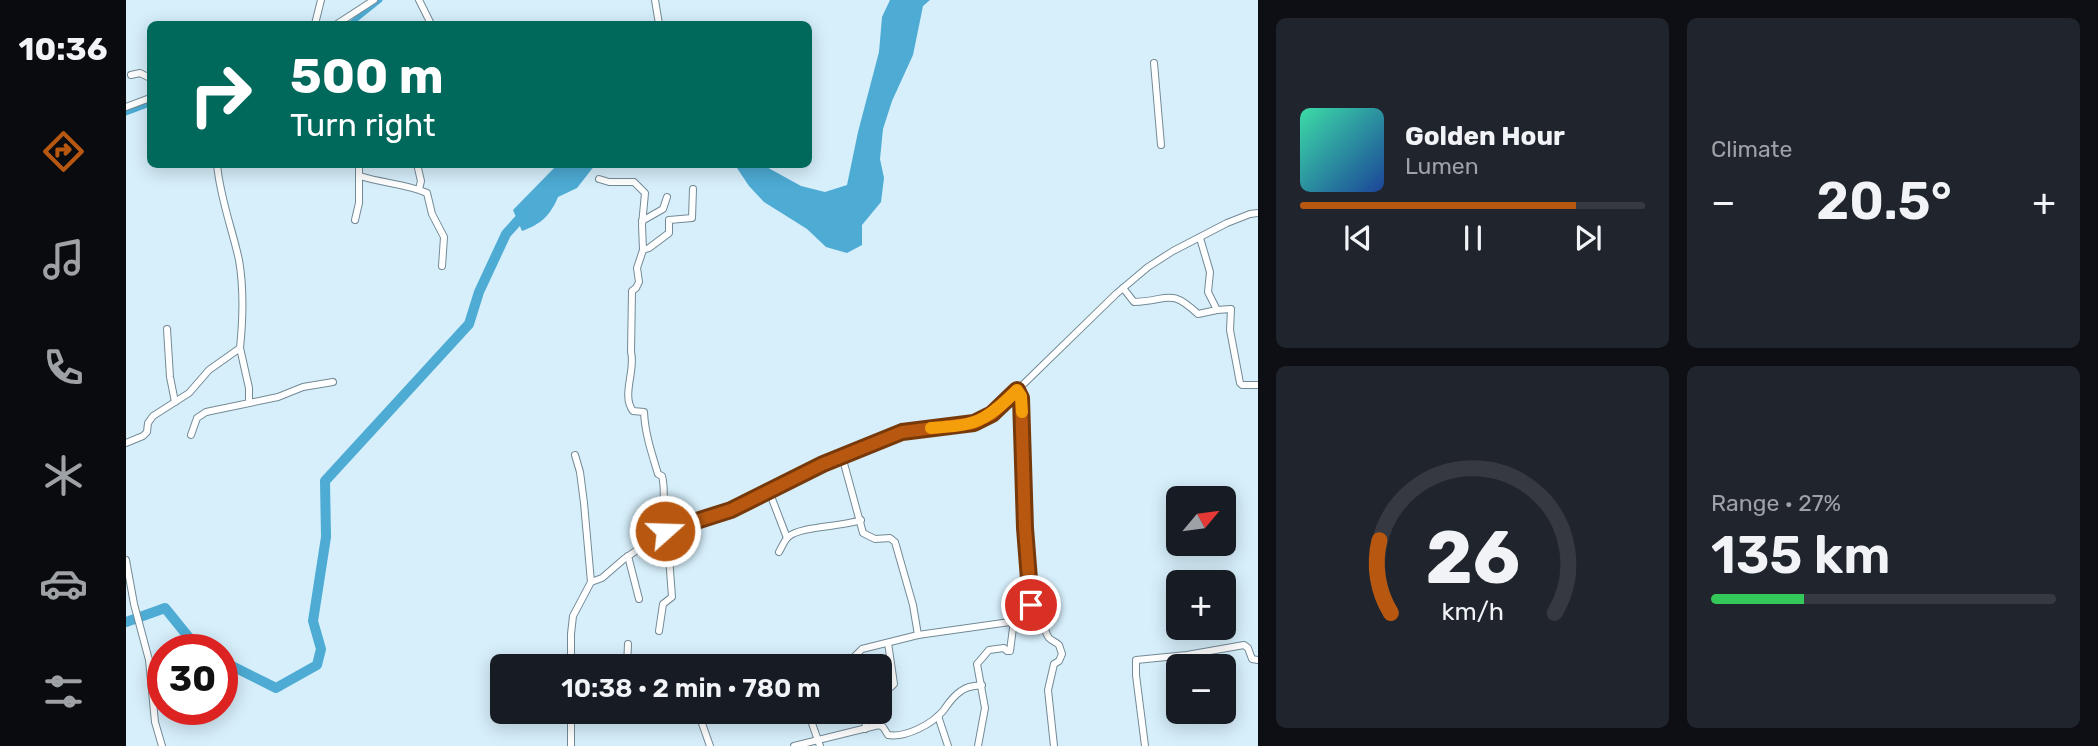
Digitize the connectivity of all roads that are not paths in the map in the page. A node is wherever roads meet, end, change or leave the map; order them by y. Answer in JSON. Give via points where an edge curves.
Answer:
{"nodes":[{"id":1,"x":321,"y":0,"type":"edge"},
{"id":2,"x":374,"y":0,"type":"edge"},
{"id":3,"x":419,"y":0,"type":"edge"},
{"id":4,"x":655,"y":0,"type":"edge"},
{"id":5,"x":316,"y":21,"type":"edge"},
{"id":6,"x":342,"y":21,"type":"edge"},
{"id":7,"x":430,"y":21,"type":"edge"},
{"id":8,"x":658,"y":21,"type":"edge"},
{"id":9,"x":1154,"y":63,"type":"dead end"},
{"id":10,"x":131,"y":75,"type":"dead end"},
{"id":11,"x":147,"y":76,"type":"edge"},
{"id":12,"x":147,"y":99,"type":"edge"},
{"id":13,"x":126,"y":107,"type":"edge"},
{"id":14,"x":1161,"y":145,"type":"dead end"},
{"id":15,"x":217,"y":168,"type":"edge"},
{"id":16,"x":359,"y":168,"type":"edge"},
{"id":17,"x":418,"y":168,"type":"edge"},
{"id":18,"x":359,"y":176,"type":"junction"},
{"id":19,"x":599,"y":179,"type":"dead end"},
{"id":20,"x":419,"y":189,"type":"junction"},
{"id":21,"x":693,"y":189,"type":"dead end"},
{"id":22,"x":667,"y":197,"type":"dead end"},
{"id":23,"x":1258,"y":213,"type":"edge"},
{"id":24,"x":355,"y":220,"type":"dead end"},
{"id":25,"x":642,"y":221,"type":"junction"},
{"id":26,"x":1200,"y":241,"type":"junction"},
{"id":27,"x":643,"y":250,"type":"junction"},
{"id":28,"x":442,"y":266,"type":"dead end"},
{"id":29,"x":1125,"y":290,"type":"junction"},
{"id":30,"x":1217,"y":310,"type":"junction"},
{"id":31,"x":167,"y":329,"type":"dead end"},
{"id":32,"x":240,"y":348,"type":"junction"},
{"id":33,"x":332,"y":382,"type":"dead end"},
{"id":34,"x":1258,"y":386,"type":"edge"},
{"id":35,"x":1018,"y":392,"type":"junction"},
{"id":36,"x":175,"y":402,"type":"junction"},
{"id":37,"x":249,"y":402,"type":"junction"},
{"id":38,"x":191,"y":435,"type":"dead end"},
{"id":39,"x":126,"y":443,"type":"edge"},
{"id":40,"x":575,"y":455,"type":"dead end"},
{"id":41,"x":843,"y":458,"type":"junction"},
{"id":42,"x":770,"y":494,"type":"junction"},
{"id":43,"x":861,"y":520,"type":"junction"},
{"id":44,"x":667,"y":532,"type":"junction"},
{"id":45,"x":787,"y":538,"type":"junction"},
{"id":46,"x":779,"y":552,"type":"dead end"},
{"id":47,"x":629,"y":558,"type":"junction"},
{"id":48,"x":126,"y":561,"type":"edge"},
{"id":49,"x":591,"y":582,"type":"junction"},
{"id":50,"x":639,"y":599,"type":"dead end"},
{"id":51,"x":1031,"y":601,"type":"junction"},
{"id":52,"x":1017,"y":621,"type":"junction"},
{"id":53,"x":659,"y":631,"type":"dead end"},
{"id":54,"x":918,"y":635,"type":"junction"},
{"id":55,"x":888,"y":643,"type":"junction"},
{"id":56,"x":628,"y":644,"type":"dead end"},
{"id":57,"x":572,"y":654,"type":"edge"},
{"id":58,"x":628,"y":654,"type":"edge"},
{"id":59,"x":857,"y":654,"type":"edge"},
{"id":60,"x":890,"y":654,"type":"edge"},
{"id":61,"x":1258,"y":660,"type":"edge"},
{"id":62,"x":982,"y":685,"type":"junction"},
{"id":63,"x":938,"y":716,"type":"junction"},
{"id":64,"x":571,"y":724,"type":"edge"},
{"id":65,"x":702,"y":724,"type":"edge"},
{"id":66,"x":812,"y":724,"type":"edge"},
{"id":67,"x":866,"y":724,"type":"edge"},
{"id":68,"x":865,"y":729,"type":"junction"},
{"id":69,"x":820,"y":744,"type":"edge"},
{"id":70,"x":162,"y":746,"type":"edge"},
{"id":71,"x":571,"y":746,"type":"edge"},
{"id":72,"x":710,"y":746,"type":"edge"},
{"id":73,"x":794,"y":746,"type":"edge"},
{"id":74,"x":948,"y":746,"type":"edge"},
{"id":75,"x":978,"y":746,"type":"edge"},
{"id":76,"x":1054,"y":746,"type":"edge"},
{"id":77,"x":1145,"y":746,"type":"edge"}],
"edges":[{"from":1,"to":5,"type":"street"},
{"from":2,"to":6,"type":"street"},
{"from":3,"to":7,"type":"street"},
{"from":4,"to":8,"type":"street"},
{"from":9,"to":14,"type":"street"},
{"from":10,"to":11,"type":"street"},
{"from":12,"to":13,"type":"street"},
{"from":15,"to":32,"type":"street","via":[[241,275]]},
{"from":16,"to":18,"type":"street"},
{"from":17,"to":20,"type":"street"},
{"from":18,"to":20,"type":"street"},
{"from":18,"to":24,"type":"street"},
{"from":19,"to":25,"type":"street","via":[[634,182],[645,193]]},
{"from":20,"to":28,"type":"street","via":[[428,195],[444,237]]},
{"from":21,"to":27,"type":"street","via":[[692,218],[669,220],[668,233]]},
{"from":22,"to":25,"type":"street","via":[[663,209]]},
{"from":23,"to":26,"type":"street","via":[[1239,218]]},
{"from":25,"to":27,"type":"street"},
{"from":26,"to":29,"type":"street","via":[[1153,263]]},
{"from":26,"to":30,"type":"street","via":[[1210,272],[1208,292]]},
{"from":27,"to":44,"type":"street","via":[[637,268],[639,282],[632,291],[634,361],[629,405],[633,411],[644,412],[650,449],[664,483]]},
{"from":29,"to":30,"type":"street","via":[[1134,302],[1175,297],[1198,314]]},
{"from":29,"to":35,"type":"street"},
{"from":30,"to":34,"type":"street","via":[[1231,309],[1230,330],[1240,383]]},
{"from":31,"to":36,"type":"street"},
{"from":32,"to":36,"type":"street"},
{"from":32,"to":37,"type":"street"},
{"from":33,"to":37,"type":"street"},
{"from":35,"to":41,"type":"street","via":[[974,423],[908,430]]},
{"from":35,"to":51,"type":"street"},
{"from":36,"to":39,"type":"street","via":[[150,420],[143,436]]},
{"from":37,"to":38,"type":"street","via":[[203,413]]},
{"from":40,"to":49,"type":"street"},
{"from":41,"to":42,"type":"street"},
{"from":41,"to":43,"type":"street"},
{"from":42,"to":44,"type":"street"},
{"from":42,"to":45,"type":"street"},
{"from":43,"to":45,"type":"street","via":[[800,530]]},
{"from":43,"to":54,"type":"street","via":[[867,537],[895,542]]},
{"from":44,"to":47,"type":"street"},
{"from":44,"to":53,"type":"street","via":[[672,597],[664,603]]},
{"from":45,"to":46,"type":"street"},
{"from":47,"to":49,"type":"street"},
{"from":47,"to":50,"type":"street"},
{"from":48,"to":70,"type":"street","via":[[149,660]]},
{"from":49,"to":57,"type":"street","via":[[573,616]]},
{"from":51,"to":52,"type":"street","via":[[1028,613]]},
{"from":51,"to":76,"type":"street","via":[[1042,609],[1047,634],[1062,654],[1048,686]]},
{"from":52,"to":54,"type":"street"},
{"from":52,"to":62,"type":"street","via":[[1010,651],[989,650],[978,661]]},
{"from":54,"to":55,"type":"street"},
{"from":55,"to":59,"type":"street"},
{"from":55,"to":60,"type":"street"},
{"from":56,"to":58,"type":"street"},
{"from":61,"to":77,"type":"street","via":[[1252,659],[1244,645],[1136,660]]},
{"from":62,"to":63,"type":"street","via":[[961,691]]},
{"from":62,"to":75,"type":"street","via":[[985,708]]},
{"from":63,"to":68,"type":"street","via":[[895,736],[888,735],[882,725]]},
{"from":63,"to":74,"type":"street"},
{"from":64,"to":71,"type":"street"},
{"from":65,"to":72,"type":"street"},
{"from":66,"to":69,"type":"street"},
{"from":67,"to":68,"type":"street"},
{"from":68,"to":69,"type":"street"},
{"from":69,"to":73,"type":"street"}]}
